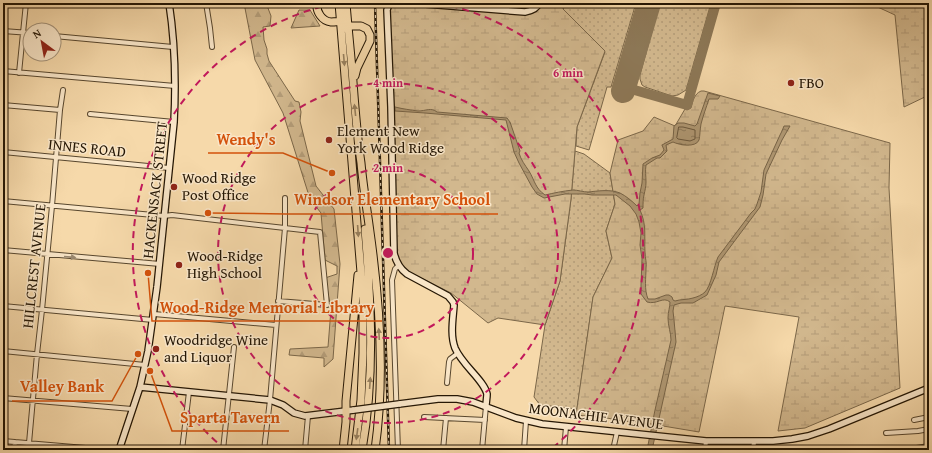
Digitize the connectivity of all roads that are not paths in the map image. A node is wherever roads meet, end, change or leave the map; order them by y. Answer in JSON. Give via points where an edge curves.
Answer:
{"nodes":[{"id":1,"x":26,"y":3,"type":"edge"},
{"id":2,"x":162,"y":3,"type":"edge"},
{"id":3,"x":169,"y":3,"type":"edge"},
{"id":4,"x":206,"y":3,"type":"edge"},
{"id":5,"x":317,"y":3,"type":"edge"},
{"id":6,"x":339,"y":3,"type":"edge"},
{"id":7,"x":346,"y":3,"type":"edge"},
{"id":8,"x":386,"y":3,"type":"edge"},
{"id":9,"x":390,"y":3,"type":"edge"},
{"id":10,"x":413,"y":3,"type":"edge"},
{"id":11,"x":539,"y":3,"type":"edge"},
{"id":12,"x":387,"y":10,"type":"junction"},
{"id":13,"x":24,"y":22,"type":"edge"},
{"id":14,"x":344,"y":24,"type":"junction"},
{"id":15,"x":3,"y":31,"type":"edge"},
{"id":16,"x":22,"y":33,"type":"edge"},
{"id":17,"x":62,"y":37,"type":"edge"},
{"id":18,"x":22,"y":43,"type":"edge"},
{"id":19,"x":173,"y":47,"type":"junction"},
{"id":20,"x":212,"y":47,"type":"dead end"},
{"id":21,"x":3,"y":71,"type":"edge"},
{"id":22,"x":19,"y":73,"type":"junction"},
{"id":23,"x":353,"y":82,"type":"junction"},
{"id":24,"x":175,"y":86,"type":"junction"},
{"id":25,"x":63,"y":90,"type":"dead end"},
{"id":26,"x":3,"y":105,"type":"edge"},
{"id":27,"x":60,"y":110,"type":"junction"},
{"id":28,"x":90,"y":114,"type":"dead end"},
{"id":29,"x":174,"y":122,"type":"junction"},
{"id":30,"x":3,"y":152,"type":"edge"},
{"id":31,"x":56,"y":157,"type":"junction"},
{"id":32,"x":361,"y":163,"type":"junction"},
{"id":33,"x":169,"y":168,"type":"junction"},
{"id":34,"x":286,"y":198,"type":"dead end"},
{"id":35,"x":3,"y":202,"type":"edge"},
{"id":36,"x":52,"y":206,"type":"junction"},
{"id":37,"x":164,"y":216,"type":"junction"},
{"id":38,"x":285,"y":228,"type":"junction"},
{"id":39,"x":3,"y":250,"type":"edge"},
{"id":40,"x":48,"y":255,"type":"junction"},
{"id":41,"x":160,"y":264,"type":"junction"},
{"id":42,"x":398,"y":266,"type":"junction"},
{"id":43,"x":360,"y":269,"type":"junction"},
{"id":44,"x":278,"y":301,"type":"junction"},
{"id":45,"x":3,"y":306,"type":"edge"},
{"id":46,"x":42,"y":310,"type":"junction"},
{"id":47,"x":154,"y":317,"type":"junction"},
{"id":48,"x":276,"y":325,"type":"junction"},
{"id":49,"x":234,"y":347,"type":"dead end"},
{"id":50,"x":3,"y":351,"type":"edge"},
{"id":51,"x":458,"y":353,"type":"junction"},
{"id":52,"x":37,"y":354,"type":"junction"},
{"id":53,"x":145,"y":365,"type":"junction"},
{"id":54,"x":447,"y":383,"type":"dead end"},
{"id":55,"x":140,"y":387,"type":"junction"},
{"id":56,"x":927,"y":389,"type":"edge"},
{"id":57,"x":189,"y":392,"type":"junction"},
{"id":58,"x":229,"y":396,"type":"junction"},
{"id":59,"x":3,"y":398,"type":"edge"},
{"id":60,"x":929,"y":399,"type":"edge"},
{"id":61,"x":33,"y":400,"type":"junction"},
{"id":62,"x":270,"y":400,"type":"junction"},
{"id":63,"x":380,"y":406,"type":"junction"},
{"id":64,"x":486,"y":406,"type":"junction"},
{"id":65,"x":132,"y":409,"type":"junction"},
{"id":66,"x":350,"y":410,"type":"junction"},
{"id":67,"x":308,"y":416,"type":"junction"},
{"id":68,"x":424,"y":417,"type":"dead end"},
{"id":69,"x":446,"y":418,"type":"junction"},
{"id":70,"x":929,"y":418,"type":"edge"},
{"id":71,"x":485,"y":420,"type":"junction"},
{"id":72,"x":914,"y":420,"type":"dead end"},
{"id":73,"x":526,"y":421,"type":"junction"},
{"id":74,"x":566,"y":427,"type":"junction"},
{"id":75,"x":929,"y":429,"type":"edge"},
{"id":76,"x":617,"y":432,"type":"junction"},
{"id":77,"x":886,"y":433,"type":"dead end"},
{"id":78,"x":3,"y":441,"type":"edge"},
{"id":79,"x":706,"y":441,"type":"junction"},
{"id":80,"x":15,"y":442,"type":"junction"},
{"id":81,"x":754,"y":442,"type":"junction"},
{"id":82,"x":30,"y":443,"type":"junction"},
{"id":83,"x":929,"y":446,"type":"edge"},
{"id":84,"x":55,"y":448,"type":"edge"},
{"id":85,"x":14,"y":450,"type":"edge"},
{"id":86,"x":109,"y":450,"type":"edge"},
{"id":87,"x":119,"y":450,"type":"edge"},
{"id":88,"x":182,"y":450,"type":"edge"},
{"id":89,"x":224,"y":450,"type":"edge"},
{"id":90,"x":264,"y":450,"type":"edge"},
{"id":91,"x":305,"y":450,"type":"edge"},
{"id":92,"x":343,"y":450,"type":"edge"},
{"id":93,"x":355,"y":450,"type":"edge"},
{"id":94,"x":362,"y":450,"type":"edge"},
{"id":95,"x":375,"y":450,"type":"edge"},
{"id":96,"x":398,"y":450,"type":"edge"},
{"id":97,"x":443,"y":450,"type":"edge"},
{"id":98,"x":482,"y":450,"type":"edge"},
{"id":99,"x":524,"y":450,"type":"edge"},
{"id":100,"x":564,"y":450,"type":"edge"},
{"id":101,"x":613,"y":450,"type":"edge"},
{"id":102,"x":705,"y":450,"type":"edge"},
{"id":103,"x":753,"y":450,"type":"edge"},
{"id":104,"x":904,"y":450,"type":"edge"}],
"edges":[{"from":1,"to":13,"type":"street"},
{"from":2,"to":3,"type":"street"},
{"from":3,"to":19,"type":"main road","name":"HACKENSACK STREET"},
{"from":4,"to":20,"type":"street"},
{"from":5,"to":14,"type":"highway","via":[[318,12],[323,18]]},
{"from":6,"to":14,"type":"highway"},
{"from":7,"to":14,"type":"highway"},
{"from":8,"to":12,"type":"street"},
{"from":9,"to":12,"type":"main road"},
{"from":10,"to":11,"type":"main road","via":[[525,12],[536,8]]},
{"from":12,"to":42,"type":"main road","via":[[394,253]]},
{"from":14,"to":23,"type":"highway"},
{"from":14,"to":23,"type":"highway","via":[[361,26],[367,29],[370,35],[370,41]]},
{"from":14,"to":43,"type":"highway","one_way":true},
{"from":15,"to":16,"type":"street"},
{"from":17,"to":19,"type":"street"},
{"from":18,"to":22,"type":"street"},
{"from":19,"to":24,"type":"main road","name":"HACKENSACK STREET"},
{"from":21,"to":22,"type":"street"},
{"from":22,"to":24,"type":"street"},
{"from":32,"to":23,"type":"highway","one_way":true},
{"from":24,"to":29,"type":"main road","name":"HACKENSACK STREET"},
{"from":25,"to":27,"type":"street","name":"HILLCREST AVENUE"},
{"from":26,"to":27,"type":"street"},
{"from":27,"to":31,"type":"street","name":"HILLCREST AVENUE"},
{"from":28,"to":29,"type":"street"},
{"from":29,"to":33,"type":"main road","name":"HACKENSACK STREET"},
{"from":30,"to":31,"type":"street","name":"INNES ROAD"},
{"from":31,"to":33,"type":"street","name":"INNES ROAD"},
{"from":31,"to":36,"type":"street","name":"HILLCREST AVENUE"},
{"from":63,"to":32,"type":"highway","one_way":true,"via":[[380,337]]},
{"from":94,"to":32,"type":"highway","one_way":true,"via":[[369,399],[371,334]]},
{"from":33,"to":37,"type":"main road","name":"HACKENSACK STREET"},
{"from":34,"to":38,"type":"street"},
{"from":35,"to":36,"type":"street"},
{"from":36,"to":37,"type":"street"},
{"from":36,"to":40,"type":"street","name":"HILLCREST AVENUE"},
{"from":37,"to":38,"type":"street"},
{"from":37,"to":41,"type":"main road","name":"HACKENSACK STREET"},
{"from":38,"to":44,"type":"street"},
{"from":38,"to":44,"type":"street","via":[[320,232],[327,305]]},
{"from":39,"to":40,"type":"street"},
{"from":40,"to":41,"type":"street","one_way":true},
{"from":40,"to":46,"type":"street","name":"HILLCREST AVENUE"},
{"from":41,"to":47,"type":"main road","name":"HACKENSACK STREET"},
{"from":42,"to":51,"type":"main road","via":[[406,274],[448,296],[453,302],[453,338]]},
{"from":42,"to":96,"type":"street","via":[[394,269],[393,275]]},
{"from":43,"to":66,"type":"highway","via":[[346,396]]},
{"from":43,"to":93,"type":"highway","one_way":true,"via":[[363,353]]},
{"from":44,"to":48,"type":"street"},
{"from":45,"to":46,"type":"street"},
{"from":46,"to":47,"type":"street"},
{"from":46,"to":52,"type":"street","name":"HILLCREST AVENUE"},
{"from":47,"to":48,"type":"street"},
{"from":47,"to":53,"type":"main road","name":"HACKENSACK STREET"},
{"from":48,"to":62,"type":"street"},
{"from":49,"to":58,"type":"street"},
{"from":50,"to":52,"type":"street"},
{"from":51,"to":54,"type":"street","via":[[450,359]]},
{"from":51,"to":64,"type":"main road","via":[[485,390]]},
{"from":52,"to":53,"type":"street"},
{"from":52,"to":61,"type":"street","name":"HILLCREST AVENUE"},
{"from":53,"to":55,"type":"main road","name":"HACKENSACK STREET"},
{"from":55,"to":57,"type":"main road","name":"MOONACHIE AVENUE"},
{"from":55,"to":65,"type":"main road","name":"HACKENSACK STREET"},
{"from":56,"to":60,"type":"street"},
{"from":56,"to":81,"type":"main road","name":"MOONACHIE AVENUE","via":[[808,436]]},
{"from":57,"to":58,"type":"main road","name":"MOONACHIE AVENUE"},
{"from":57,"to":88,"type":"street"},
{"from":58,"to":62,"type":"main road","name":"MOONACHIE AVENUE"},
{"from":58,"to":89,"type":"street"},
{"from":59,"to":61,"type":"street"},
{"from":61,"to":65,"type":"street"},
{"from":61,"to":82,"type":"street","name":"HILLCREST AVENUE"},
{"from":62,"to":67,"type":"main road","name":"MOONACHIE AVENUE","via":[[294,413]]},
{"from":62,"to":90,"type":"street"},
{"from":63,"to":64,"type":"main road","name":"MOONACHIE AVENUE","bridge":true,"via":[[446,398]]},
{"from":63,"to":66,"type":"main road","name":"MOONACHIE AVENUE","bridge":true},
{"from":63,"to":95,"type":"highway"},
{"from":64,"to":71,"type":"street"},
{"from":64,"to":73,"type":"main road","name":"MOONACHIE AVENUE"},
{"from":65,"to":87,"type":"main road","name":"HACKENSACK STREET"},
{"from":66,"to":67,"type":"main road","name":"MOONACHIE AVENUE"},
{"from":66,"to":92,"type":"highway"},
{"from":67,"to":91,"type":"street"},
{"from":68,"to":69,"type":"street"},
{"from":69,"to":71,"type":"street"},
{"from":69,"to":97,"type":"street"},
{"from":70,"to":72,"type":"street"},
{"from":71,"to":98,"type":"street"},
{"from":73,"to":74,"type":"main road","name":"MOONACHIE AVENUE"},
{"from":73,"to":99,"type":"street"},
{"from":74,"to":76,"type":"main road","name":"MOONACHIE AVENUE"},
{"from":74,"to":100,"type":"street"},
{"from":75,"to":77,"type":"street"},
{"from":76,"to":79,"type":"main road","name":"MOONACHIE AVENUE"},
{"from":76,"to":101,"type":"street"},
{"from":78,"to":80,"type":"street"},
{"from":79,"to":81,"type":"main road","name":"MOONACHIE AVENUE"},
{"from":79,"to":102,"type":"street"},
{"from":80,"to":82,"type":"street"},
{"from":80,"to":85,"type":"street"},
{"from":81,"to":103,"type":"street"},
{"from":82,"to":84,"type":"street"},
{"from":83,"to":104,"type":"street"},
{"from":84,"to":86,"type":"street"}]}
